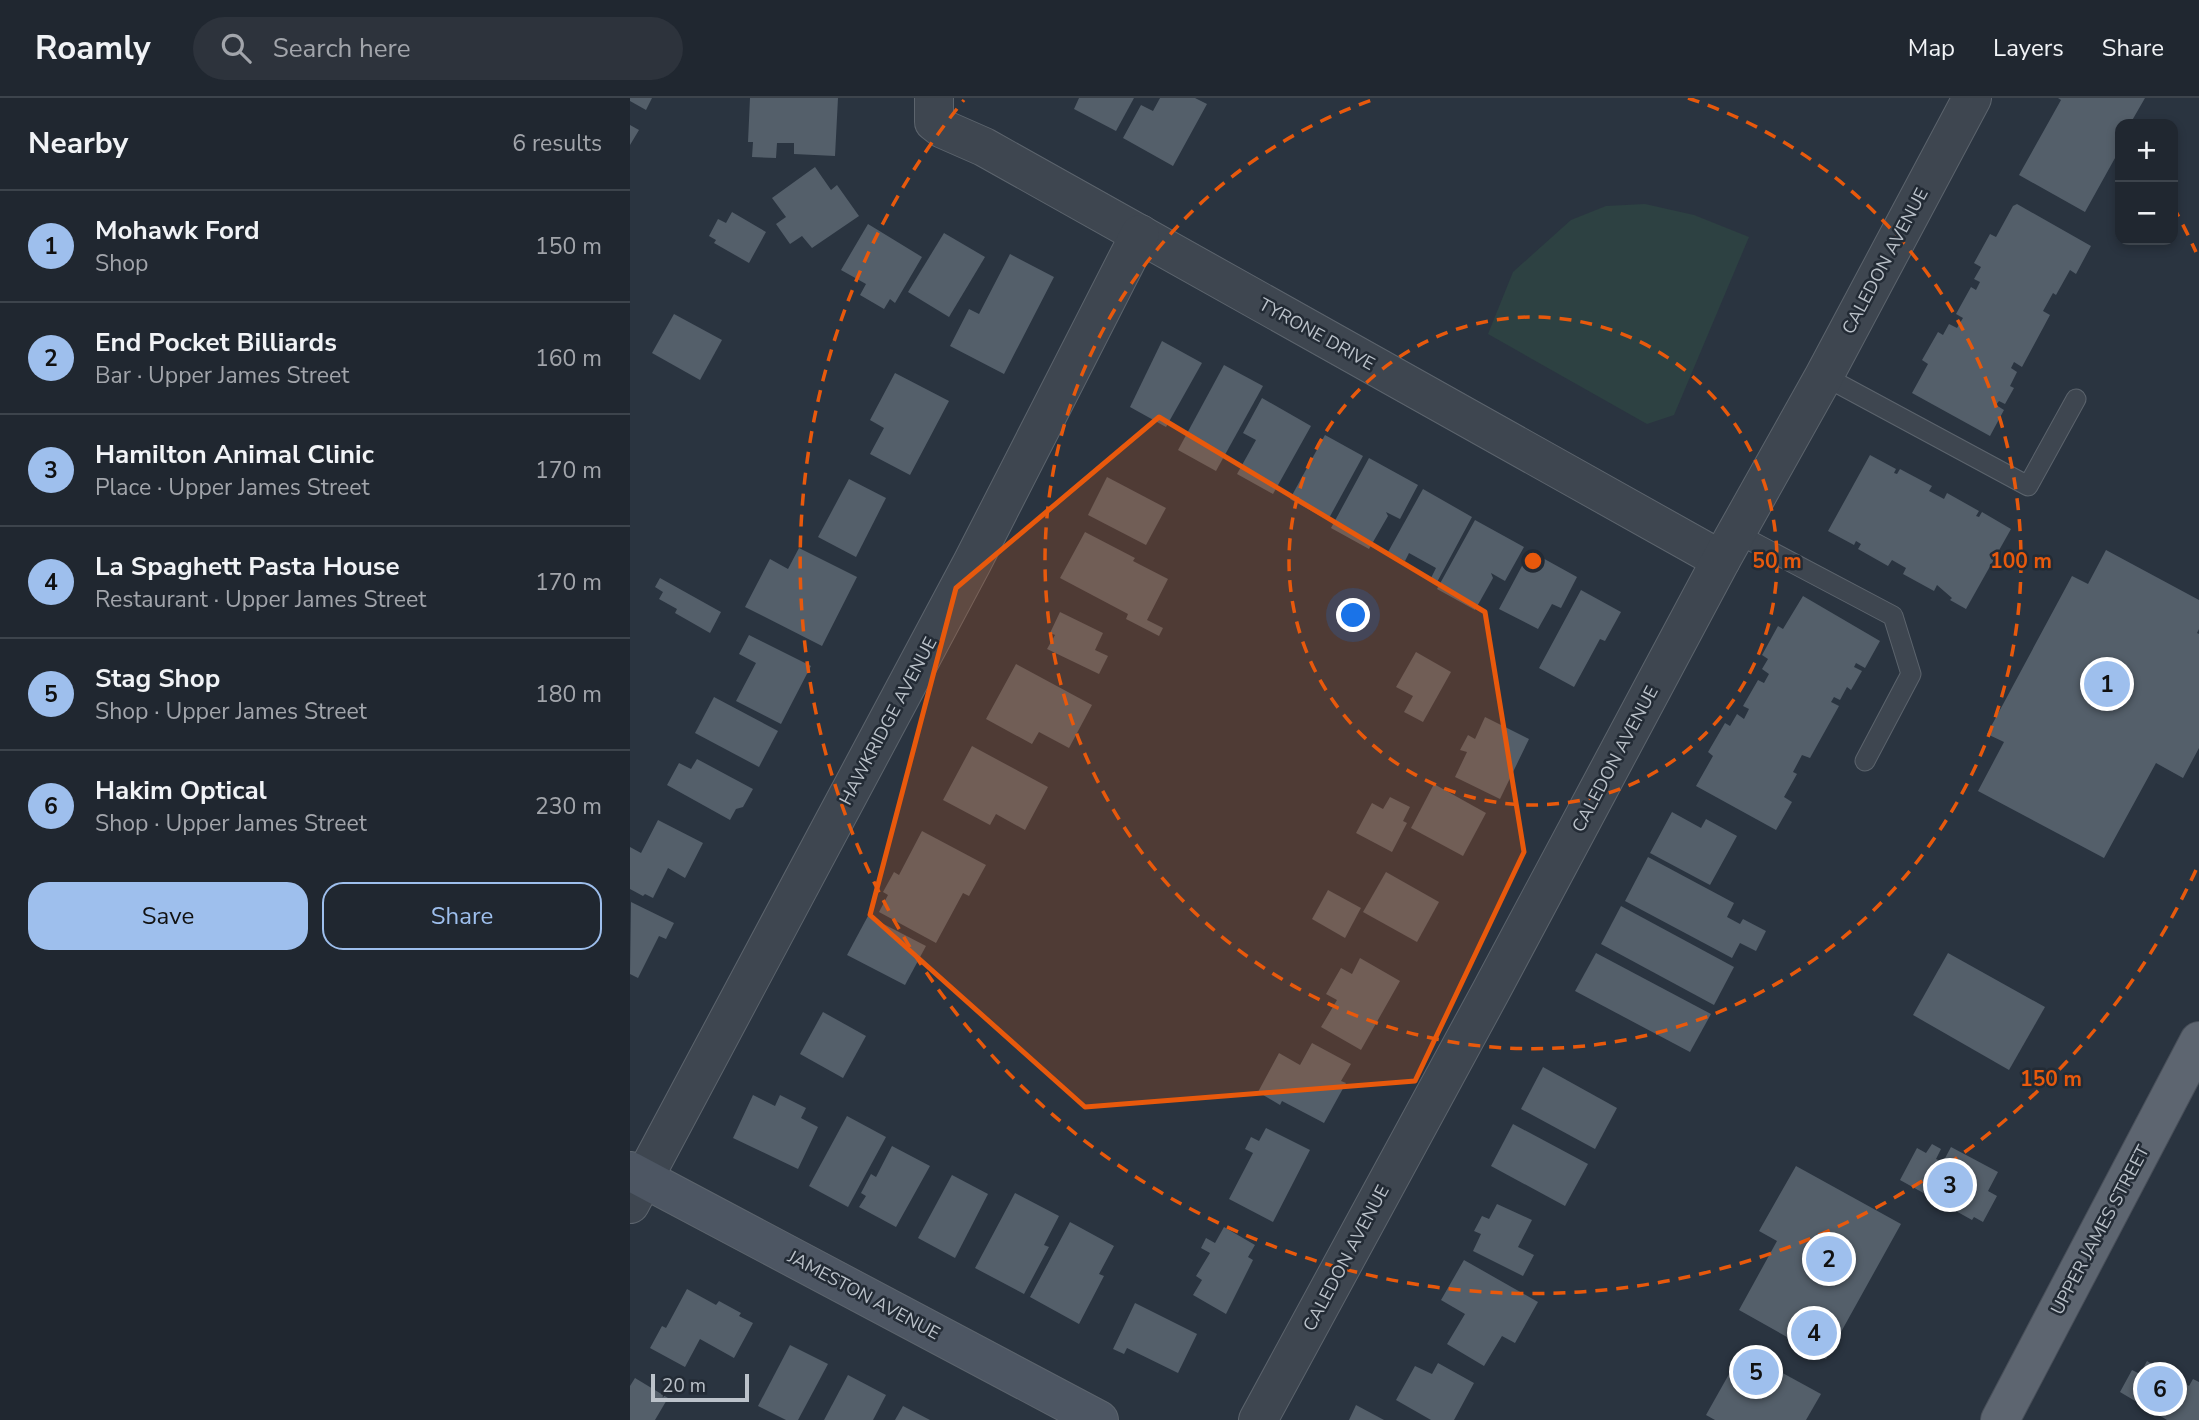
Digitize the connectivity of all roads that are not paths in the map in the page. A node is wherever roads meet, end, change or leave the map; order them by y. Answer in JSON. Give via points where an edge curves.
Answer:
{"nodes":[{"id":1,"x":934,"y":98,"type":"edge"},
{"id":2,"x":1972,"y":98,"type":"edge"},
{"id":3,"x":1140,"y":234,"type":"junction"},
{"id":4,"x":1824,"y":376,"type":"junction"},
{"id":5,"x":2076,"y":399,"type":"dead end"},
{"id":6,"x":1728,"y":546,"type":"junction"},
{"id":7,"x":1865,"y":761,"type":"dead end"},
{"id":8,"x":2199,"y":1041,"type":"edge"},
{"id":9,"x":635,"y":1184,"type":"edge"},
{"id":10,"x":1099,"y":1420,"type":"edge"},
{"id":11,"x":1258,"y":1420,"type":"edge"},
{"id":12,"x":2000,"y":1420,"type":"edge"}],
"edges":[{"from":1,"to":3,"type":"street","name":"TYRONE DRIVE","via":[[934,122],[943,129]]},
{"from":2,"to":4,"type":"street","name":"CALEDON AVENUE"},
{"from":3,"to":6,"type":"street","name":"TYRONE DRIVE"},
{"from":3,"to":9,"type":"street","name":"HAWKRIDGE AVENUE","via":[[972,564]]},
{"from":4,"to":5,"type":"lane","via":[[2028,486]]},
{"from":4,"to":6,"type":"street","name":"CALEDON AVENUE"},
{"from":6,"to":7,"type":"lane","via":[[1893,615],[1911,674]]},
{"from":6,"to":11,"type":"street","name":"CALEDON AVENUE"},
{"from":8,"to":12,"type":"main road","name":"UPPER JAMES STREET"},
{"from":9,"to":10,"type":"street","name":"JAMESTON AVENUE"}]}
